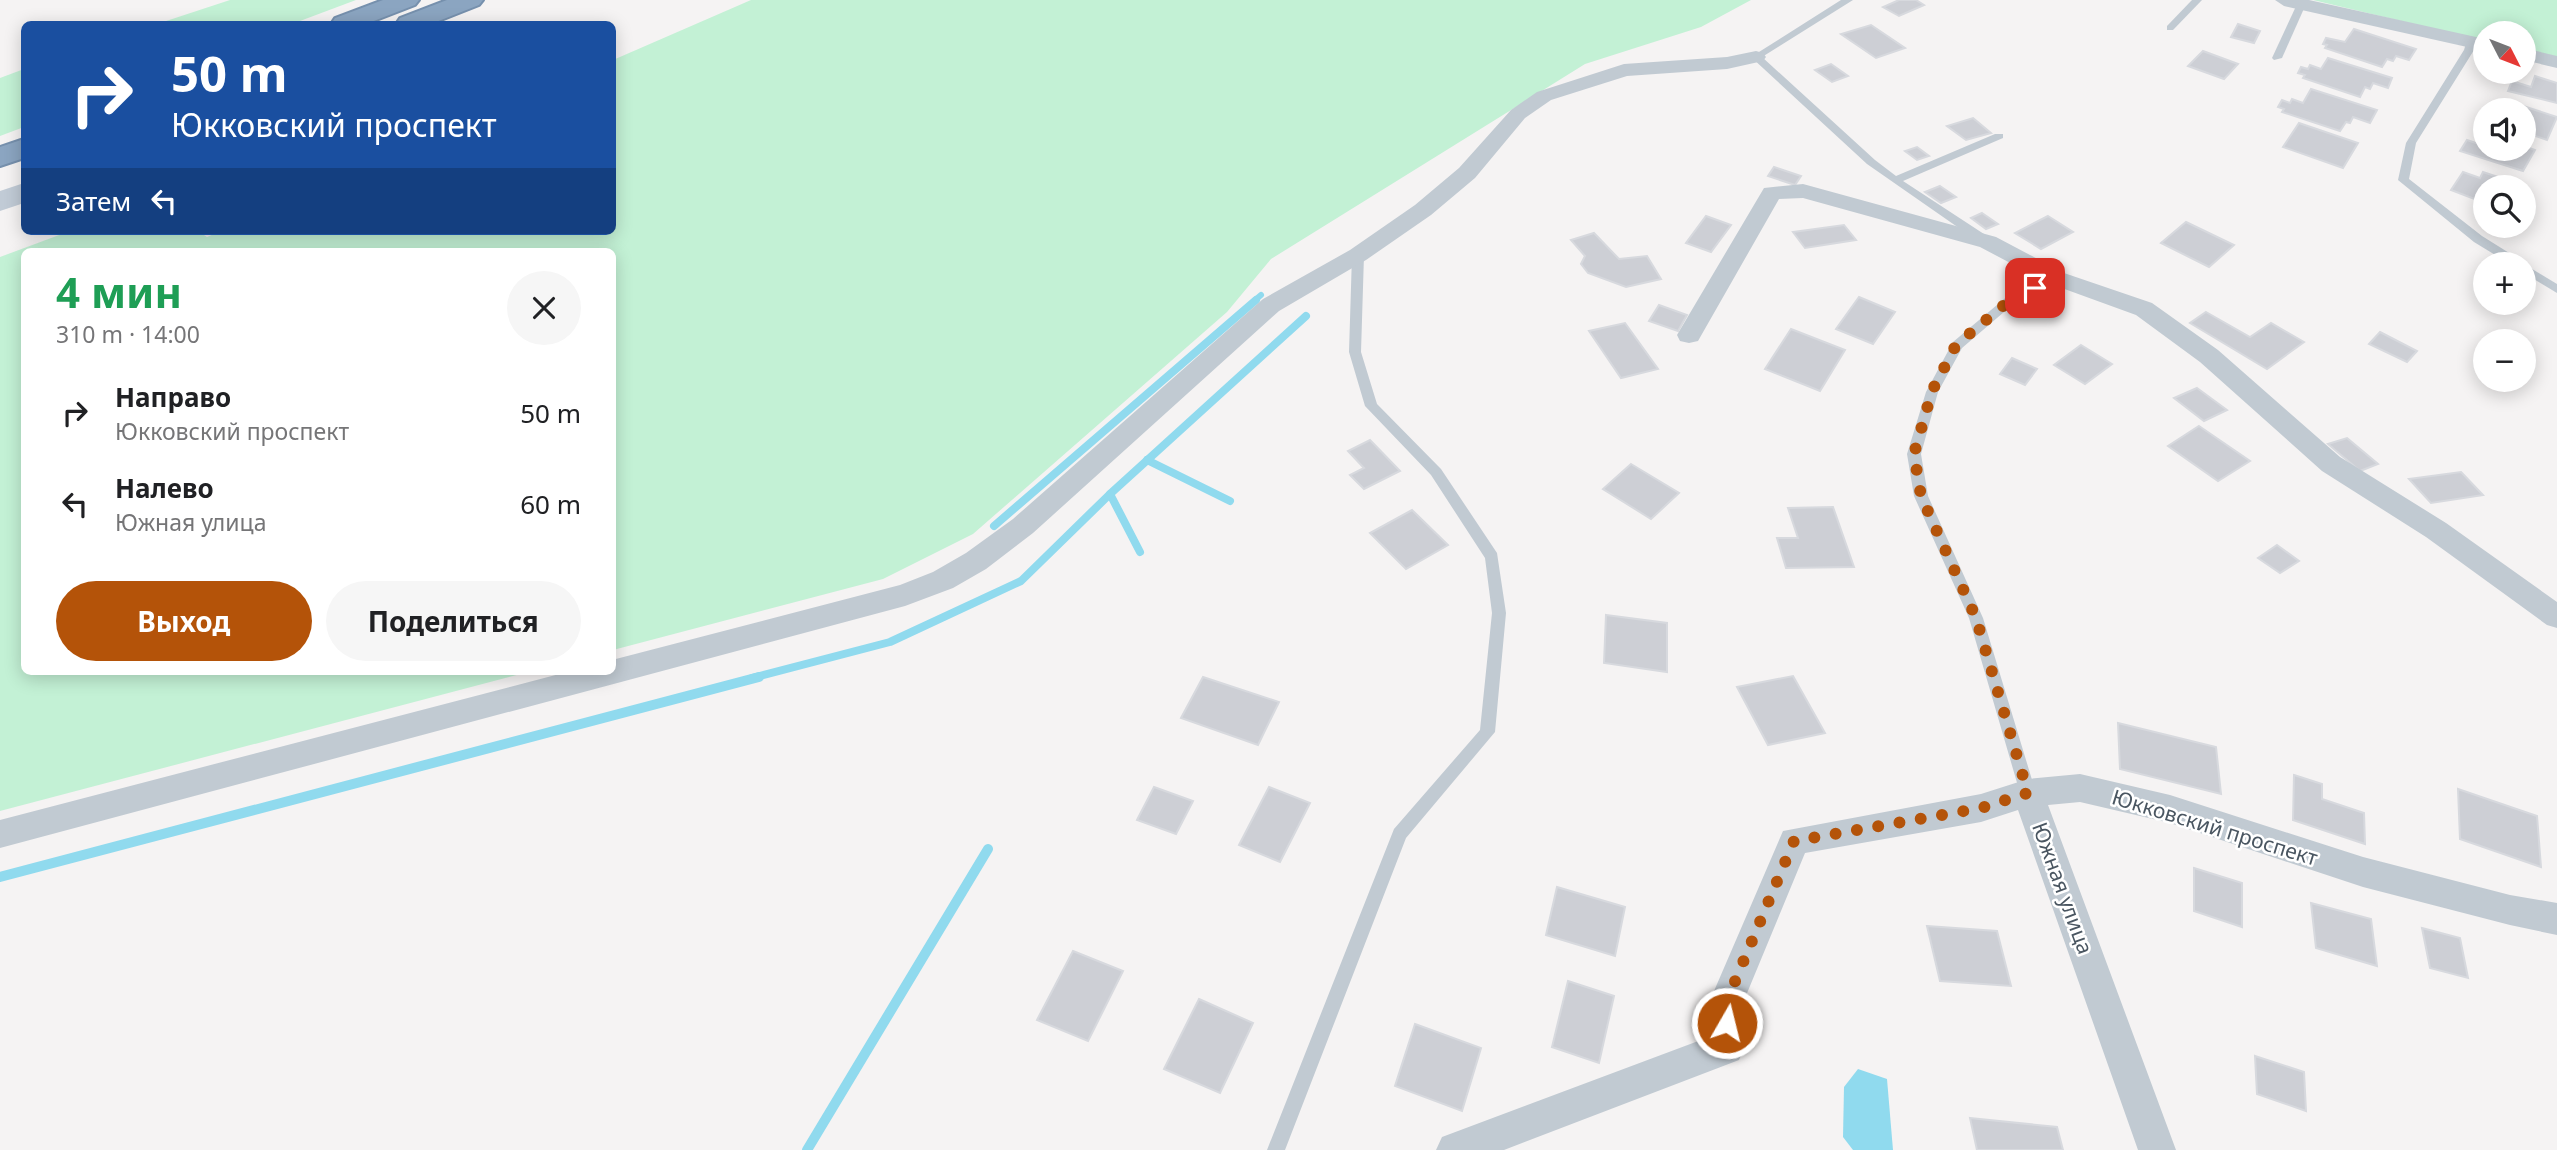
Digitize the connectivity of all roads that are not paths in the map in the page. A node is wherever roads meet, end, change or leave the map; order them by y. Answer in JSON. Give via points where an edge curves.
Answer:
{"nodes":[{"id":1,"x":470,"y":0,"type":"edge"},
{"id":2,"x":1848,"y":0,"type":"edge"},
{"id":3,"x":2197,"y":0,"type":"edge"},
{"id":4,"x":2292,"y":2,"type":"edge"},
{"id":5,"x":413,"y":17,"type":"edge"},
{"id":6,"x":374,"y":21,"type":"edge"},
{"id":7,"x":2170,"y":28,"type":"dead end"},
{"id":8,"x":2473,"y":42,"type":"edge"},
{"id":9,"x":2473,"y":47,"type":"edge"},
{"id":10,"x":1756,"y":57,"type":"junction"},
{"id":11,"x":2536,"y":57,"type":"edge"},
{"id":12,"x":2277,"y":58,"type":"dead end"},
{"id":13,"x":2557,"y":62,"type":"edge"},
{"id":14,"x":1998,"y":136,"type":"dead end"},
{"id":15,"x":21,"y":149,"type":"edge"},
{"id":16,"x":0,"y":157,"type":"edge"},
{"id":17,"x":21,"y":172,"type":"edge"},
{"id":18,"x":0,"y":180,"type":"edge"},
{"id":19,"x":1895,"y":180,"type":"junction"},
{"id":20,"x":21,"y":193,"type":"edge"},
{"id":21,"x":0,"y":202,"type":"edge"},
{"id":22,"x":1988,"y":242,"type":"junction"},
{"id":23,"x":2499,"y":252,"type":"edge"},
{"id":24,"x":1358,"y":255,"type":"junction"},
{"id":25,"x":2536,"y":276,"type":"edge"},
{"id":26,"x":2056,"y":278,"type":"junction"},
{"id":27,"x":2557,"y":289,"type":"edge"},
{"id":28,"x":1689,"y":335,"type":"dead end"},
{"id":29,"x":2557,"y":617,"type":"edge"},
{"id":30,"x":616,"y":671,"type":"edge"},
{"id":31,"x":602,"y":675,"type":"edge"},
{"id":32,"x":2028,"y":793,"type":"junction"},
{"id":33,"x":0,"y":834,"type":"edge"},
{"id":34,"x":2557,"y":919,"type":"edge"},
{"id":35,"x":1276,"y":1150,"type":"edge"},
{"id":36,"x":1455,"y":1150,"type":"edge"},
{"id":37,"x":2157,"y":1150,"type":"edge"}],
"edges":[{"from":1,"to":5,"type":"highway"},
{"from":2,"to":10,"type":"lane"},
{"from":3,"to":7,"type":"lane"},
{"from":4,"to":8,"type":"street"},
{"from":4,"to":12,"type":"lane"},
{"from":5,"to":6,"type":"highway"},
{"from":9,"to":23,"type":"lane","via":[[2411,144],[2403,180]]},
{"from":10,"to":19,"type":"lane"},
{"from":10,"to":24,"type":"street","via":[[1624,71],[1544,96],[1518,114],[1467,173]]},
{"from":11,"to":13,"type":"street"},
{"from":14,"to":19,"type":"lane"},
{"from":15,"to":16,"type":"highway"},
{"from":17,"to":18,"type":"highway"},
{"from":19,"to":22,"type":"lane"},
{"from":20,"to":21,"type":"street"},
{"from":22,"to":26,"type":"street"},
{"from":22,"to":28,"type":"street","via":[[1803,191],[1773,192]]},
{"from":24,"to":30,"type":"street","via":[[1271,305],[1023,526],[943,580],[905,595]]},
{"from":24,"to":35,"type":"lane","via":[[1355,352],[1371,405],[1436,472],[1492,557],[1499,613],[1487,732],[1400,834]]},
{"from":25,"to":27,"type":"lane"},
{"from":26,"to":29,"type":"street","via":[[2144,309],[2209,356],[2330,464],[2436,530]]},
{"from":26,"to":32,"type":"lane","name":"Южная улица","via":[[2014,297],[1956,345],[1932,391],[1914,454],[1921,496],[1976,618]]},
{"from":31,"to":33,"type":"street"},
{"from":32,"to":34,"type":"street","name":"Юкковский проспект","via":[[2080,788],[2170,809],[2363,872]]},
{"from":32,"to":36,"type":"street","name":"Юкковский проспект","via":[[1981,808],[1794,841],[1728,998],[1726,1048]]},
{"from":32,"to":37,"type":"street","name":"Южная улица"}]}
